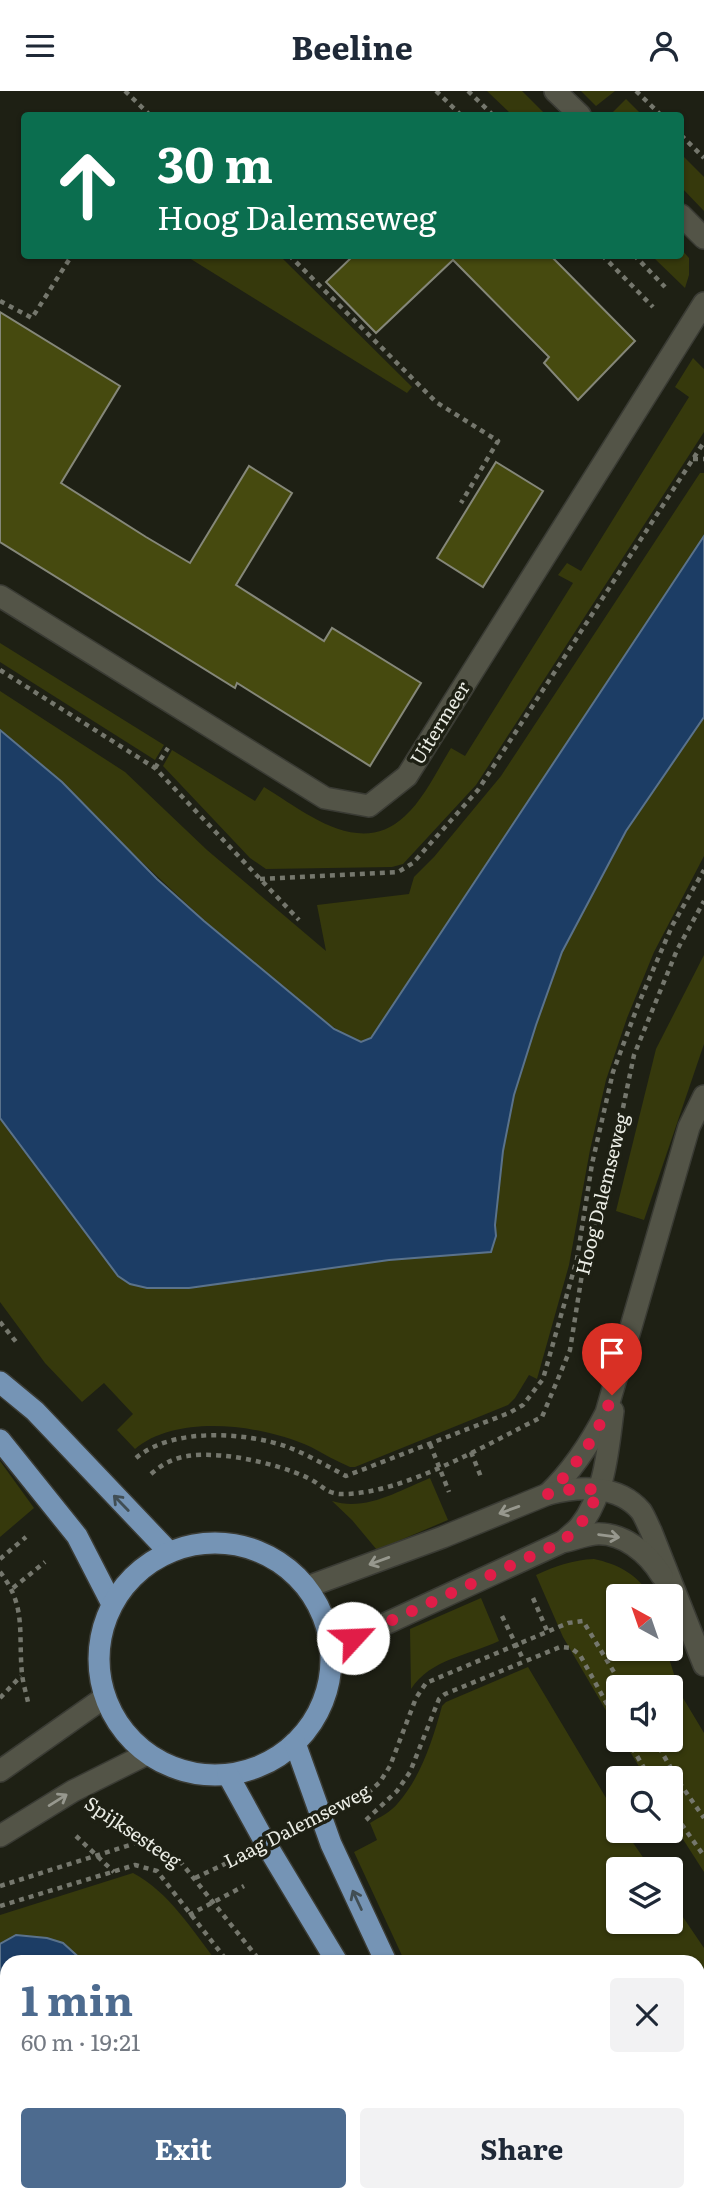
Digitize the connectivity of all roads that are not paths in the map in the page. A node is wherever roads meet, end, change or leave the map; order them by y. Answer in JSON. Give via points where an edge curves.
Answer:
{"nodes":[{"id":1,"x":555,"y":91,"type":"edge"},
{"id":2,"x":577,"y":112,"type":"edge"},
{"id":3,"x":684,"y":218,"type":"edge"},
{"id":4,"x":704,"y":238,"type":"edge"},
{"id":5,"x":704,"y":303,"type":"edge"},
{"id":6,"x":0,"y":597,"type":"edge"},
{"id":7,"x":704,"y":1096,"type":"edge"},
{"id":8,"x":623,"y":1357,"type":"junction"},
{"id":9,"x":0,"y":1382,"type":"edge"},
{"id":10,"x":0,"y":1440,"type":"edge"},
{"id":11,"x":598,"y":1489,"type":"junction"},
{"id":12,"x":548,"y":1494,"type":"junction"},
{"id":13,"x":562,"y":1542,"type":"junction"},
{"id":14,"x":169,"y":1552,"type":"junction"},
{"id":15,"x":668,"y":1584,"type":"edge"},
{"id":16,"x":671,"y":1584,"type":"edge"},
{"id":17,"x":307,"y":1587,"type":"junction"},
{"id":18,"x":112,"y":1604,"type":"junction"},
{"id":19,"x":683,"y":1613,"type":"edge"},
{"id":20,"x":331,"y":1649,"type":"junction"},
{"id":21,"x":704,"y":1665,"type":"edge"},
{"id":22,"x":105,"y":1697,"type":"junction"},
{"id":23,"x":295,"y":1743,"type":"junction"},
{"id":24,"x":146,"y":1754,"type":"junction"},
{"id":25,"x":0,"y":1771,"type":"edge"},
{"id":26,"x":228,"y":1775,"type":"junction"},
{"id":27,"x":0,"y":1836,"type":"edge"},
{"id":28,"x":333,"y":1955,"type":"edge"},
{"id":29,"x":383,"y":1955,"type":"edge"}],
"edges":[{"from":1,"to":2,"type":"street"},
{"from":3,"to":4,"type":"street"},
{"from":5,"to":6,"type":"street","name":"Uitermeer","via":[[407,776],[369,806],[325,798]]},
{"from":7,"to":8,"type":"street","via":[[690,1128]]},
{"from":8,"to":11,"type":"street"},
{"from":8,"to":12,"type":"street","via":[[606,1413],[575,1465]]},
{"from":14,"to":9,"type":"main road","one_way":true,"via":[[35,1411]]},
{"from":10,"to":18,"type":"main road","via":[[77,1536]]},
{"from":11,"to":12,"type":"street"},
{"from":11,"to":13,"type":"street","via":[[580,1526]]},
{"from":11,"to":16,"type":"street","via":[[627,1499],[640,1511]]},
{"from":12,"to":17,"type":"street","one_way":true},
{"from":13,"to":15,"type":"street","one_way":true,"via":[[594,1534],[620,1536],[647,1556]]},
{"from":13,"to":20,"type":"street"},
{"from":14,"to":17,"type":"main road","via":[[218,1543],[244,1546],[289,1569]]},
{"from":14,"to":18,"type":"main road","via":[[127,1582]]},
{"from":17,"to":20,"type":"main road","via":[[327,1627]]},
{"from":18,"to":22,"type":"main road","via":[[98,1650]]},
{"from":19,"to":21,"type":"street"},
{"from":20,"to":23,"type":"main road","via":[[324,1700]]},
{"from":22,"to":24,"type":"main road","via":[[121,1728]]},
{"from":22,"to":25,"type":"street"},
{"from":23,"to":26,"type":"main road","via":[[252,1769]]},
{"from":29,"to":23,"type":"main road","one_way":true,"via":[[331,1844]]},
{"from":24,"to":26,"type":"main road","via":[[171,1768]]},
{"from":27,"to":24,"type":"street","one_way":true},
{"from":26,"to":28,"type":"main road"}]}
